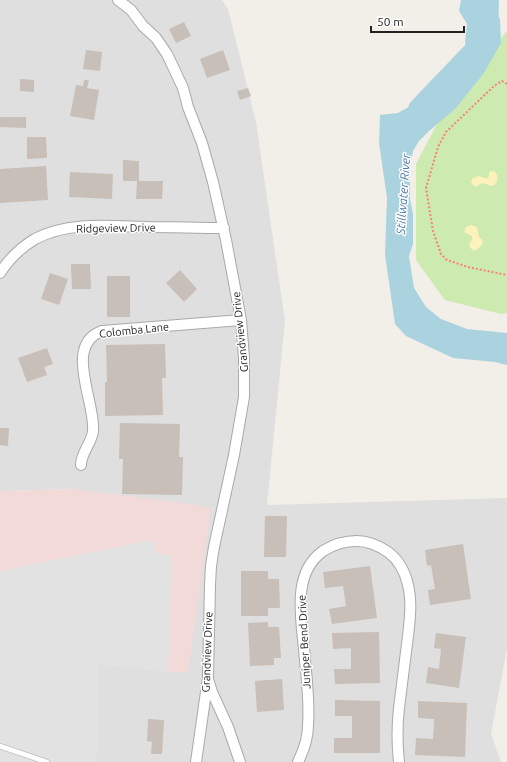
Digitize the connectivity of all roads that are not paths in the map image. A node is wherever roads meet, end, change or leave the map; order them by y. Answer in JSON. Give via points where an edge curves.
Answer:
{"nodes":[{"id":1,"x":118,"y":0,"type":"edge"},
{"id":2,"x":224,"y":228,"type":"junction"},
{"id":3,"x":0,"y":273,"type":"edge"},
{"id":4,"x":241,"y":320,"type":"junction"},
{"id":5,"x":81,"y":465,"type":"dead end"},
{"id":6,"x":208,"y":678,"type":"junction"},
{"id":7,"x":0,"y":746,"type":"edge"},
{"id":8,"x":47,"y":762,"type":"edge"},
{"id":9,"x":196,"y":762,"type":"edge"},
{"id":10,"x":240,"y":762,"type":"edge"},
{"id":11,"x":298,"y":762,"type":"edge"},
{"id":12,"x":399,"y":762,"type":"edge"}],
"edges":[{"from":1,"to":2,"type":"street","name":"Grandview Drive","via":[[131,10],[142,26],[156,38],[167,54],[183,88],[202,143]]},
{"from":2,"to":3,"type":"street","name":"Ridgeview Drive","via":[[119,226],[81,227],[58,231],[26,245]]},
{"from":2,"to":4,"type":"street","name":"Grandview Drive"},
{"from":4,"to":5,"type":"street","name":"Colomba Lane","via":[[102,331],[90,337],[83,359],[84,378],[94,424],[93,433],[83,452]]},
{"from":4,"to":6,"type":"street","name":"Grandview Drive","via":[[244,397],[211,566]]},
{"from":6,"to":9,"type":"street","name":"Grandview Drive"},
{"from":6,"to":10,"type":"street"},
{"from":7,"to":8,"type":"lane"},
{"from":11,"to":12,"type":"street","name":"Juniper Bend Drive","via":[[309,723],[300,610],[303,579],[312,561],[319,554],[338,543],[349,541],[366,542],[383,548],[400,564],[409,586],[410,619],[398,709]]}]}
